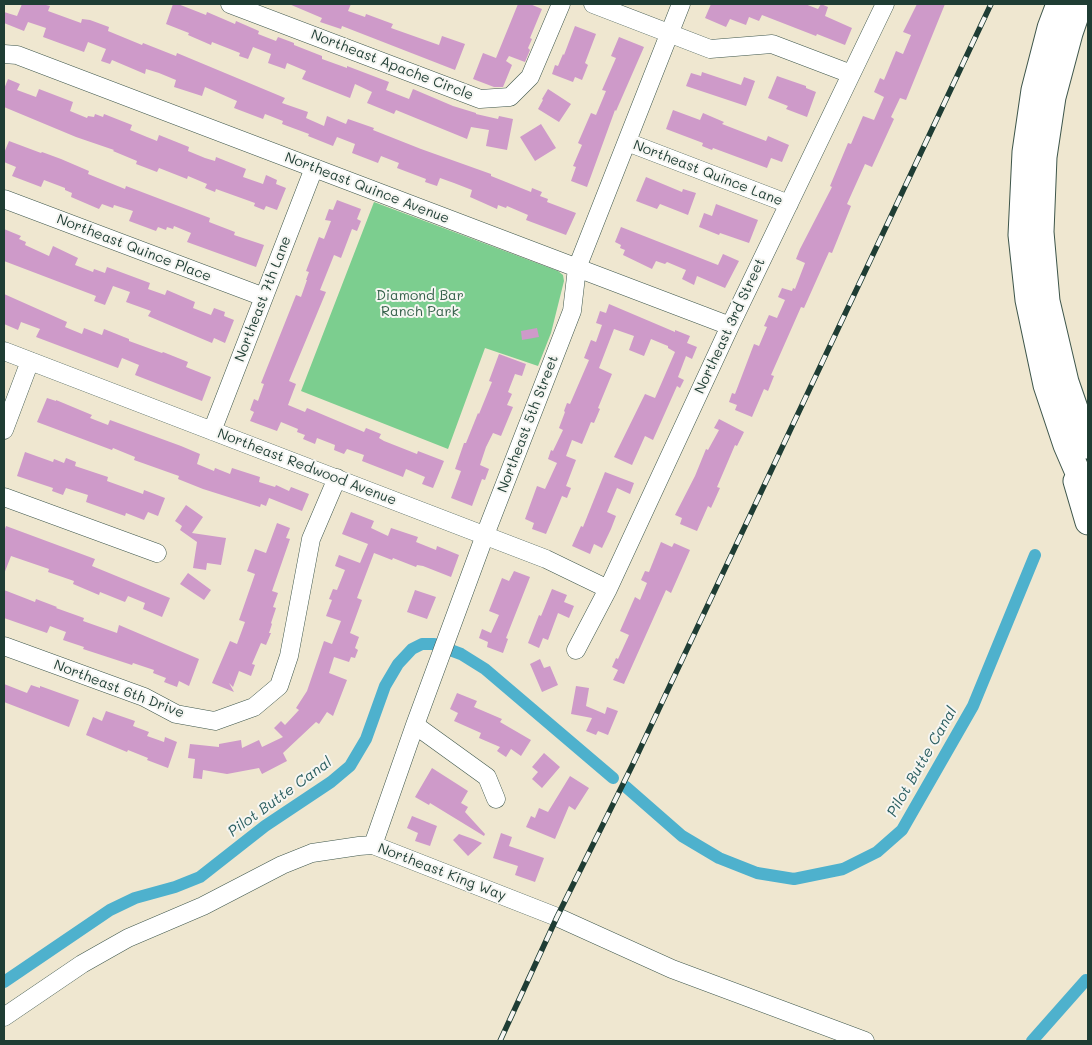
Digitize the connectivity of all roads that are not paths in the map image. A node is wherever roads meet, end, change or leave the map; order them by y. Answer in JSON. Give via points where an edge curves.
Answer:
{"nodes":[{"id":1,"x":230,"y":4,"type":"edge"},
{"id":2,"x":561,"y":4,"type":"edge"},
{"id":3,"x":593,"y":4,"type":"edge"},
{"id":4,"x":681,"y":4,"type":"edge"},
{"id":5,"x":885,"y":4,"type":"edge"},
{"id":6,"x":1059,"y":4,"type":"edge"},
{"id":7,"x":1080,"y":4,"type":"edge"},
{"id":8,"x":669,"y":34,"type":"junction"},
{"id":9,"x":4,"y":54,"type":"edge"},
{"id":10,"x":852,"y":74,"type":"junction"},
{"id":11,"x":627,"y":142,"type":"junction"},
{"id":12,"x":314,"y":168,"type":"junction"},
{"id":13,"x":4,"y":199,"type":"edge"},
{"id":14,"x":788,"y":204,"type":"junction"},
{"id":15,"x":577,"y":268,"type":"junction"},
{"id":16,"x":264,"y":297,"type":"junction"},
{"id":17,"x":730,"y":326,"type":"junction"},
{"id":18,"x":4,"y":351,"type":"edge"},
{"id":19,"x":30,"y":361,"type":"junction"},
{"id":20,"x":4,"y":430,"type":"edge"},
{"id":21,"x":212,"y":431,"type":"junction"},
{"id":22,"x":1077,"y":445,"type":"edge"},
{"id":23,"x":337,"y":478,"type":"junction"},
{"id":24,"x":1088,"y":496,"type":"edge"},
{"id":25,"x":4,"y":497,"type":"edge"},
{"id":26,"x":1088,"y":522,"type":"edge"},
{"id":27,"x":485,"y":535,"type":"junction"},
{"id":28,"x":157,"y":553,"type":"dead end"},
{"id":29,"x":608,"y":589,"type":"junction"},
{"id":30,"x":4,"y":646,"type":"edge"},
{"id":31,"x":576,"y":650,"type":"dead end"},
{"id":32,"x":415,"y":725,"type":"junction"},
{"id":33,"x":496,"y":799,"type":"dead end"},
{"id":34,"x":373,"y":845,"type":"junction"},
{"id":35,"x":4,"y":1017,"type":"edge"},
{"id":36,"x":865,"y":1041,"type":"edge"}],
"edges":[{"from":1,"to":2,"type":"street","name":"Northeast Apache Circle","via":[[480,99],[510,97],[530,77]]},
{"from":3,"to":8,"type":"street"},
{"from":4,"to":8,"type":"street","name":"Northeast 5th Street"},
{"from":5,"to":10,"type":"street","name":"Northeast 3rd Street"},
{"from":6,"to":22,"type":"highway","via":[[1034,90],[1024,152],[1021,235],[1028,300],[1046,384]]},
{"from":7,"to":22,"type":"highway","via":[[1053,97],[1044,157],[1041,232],[1049,310]]},
{"from":8,"to":10,"type":"street","via":[[710,49],[772,44]]},
{"from":8,"to":11,"type":"street","name":"Northeast 5th Street"},
{"from":9,"to":12,"type":"street","name":"Northeast Quince Avenue","via":[[16,55]]},
{"from":10,"to":14,"type":"street","name":"Northeast 3rd Street"},
{"from":11,"to":14,"type":"street","name":"Northeast Quince Lane"},
{"from":11,"to":15,"type":"street","name":"Northeast 5th Street"},
{"from":12,"to":15,"type":"street","name":"Northeast Quince Avenue"},
{"from":12,"to":16,"type":"street","name":"Northeast 7th Lane"},
{"from":13,"to":16,"type":"street","name":"Northeast Quince Place"},
{"from":14,"to":17,"type":"street","name":"Northeast 3rd Street"},
{"from":15,"to":17,"type":"street","name":"Northeast Quince Avenue"},
{"from":15,"to":27,"type":"street","name":"Northeast 5th Street","via":[[572,310]]},
{"from":16,"to":21,"type":"street","name":"Northeast 7th Lane"},
{"from":17,"to":29,"type":"street","name":"Northeast 3rd Street"},
{"from":18,"to":19,"type":"street","name":"Northeast Redwood Avenue"},
{"from":19,"to":20,"type":"street"},
{"from":19,"to":21,"type":"street","name":"Northeast Redwood Avenue"},
{"from":21,"to":23,"type":"street","name":"Northeast Redwood Avenue"},
{"from":22,"to":24,"type":"highway"},
{"from":22,"to":26,"type":"highway"},
{"from":23,"to":27,"type":"street","name":"Northeast Redwood Avenue"},
{"from":23,"to":30,"type":"street","name":"Northeast 6th Drive","via":[[311,539],[289,656],[279,686],[254,707],[215,721],[176,714],[144,697]]},
{"from":25,"to":28,"type":"street"},
{"from":27,"to":29,"type":"street","name":"Northeast Redwood Avenue","via":[[546,559]]},
{"from":27,"to":32,"type":"street","name":"Northeast 5th Street"},
{"from":29,"to":31,"type":"street","name":"Northeast 3rd Street"},
{"from":32,"to":33,"type":"street","via":[[487,777]]},
{"from":32,"to":34,"type":"street","name":"Northeast 5th Street"},
{"from":34,"to":35,"type":"street","name":"Northeast King Way","via":[[312,853],[282,865],[203,906],[128,938],[82,964]]},
{"from":34,"to":36,"type":"street","name":"Northeast King Way","via":[[557,917],[672,969]]}]}
